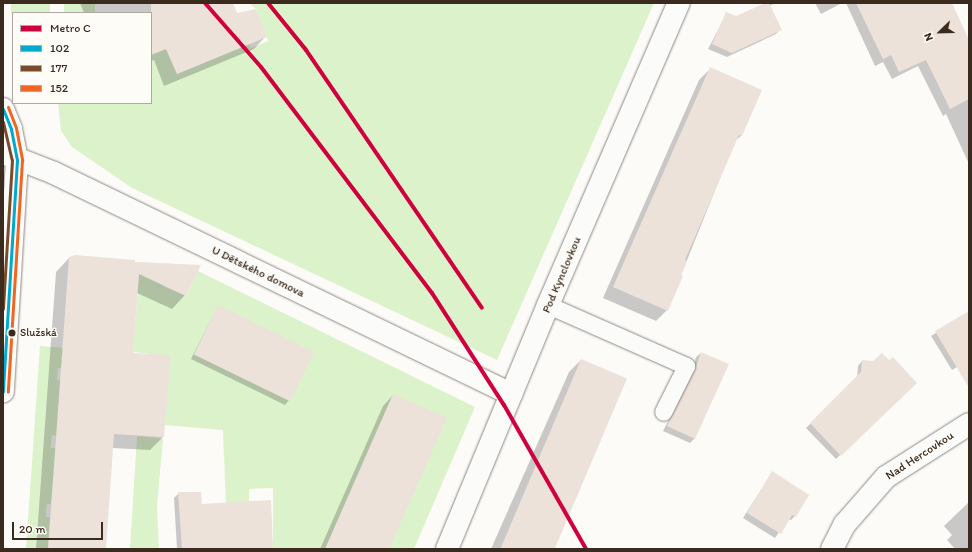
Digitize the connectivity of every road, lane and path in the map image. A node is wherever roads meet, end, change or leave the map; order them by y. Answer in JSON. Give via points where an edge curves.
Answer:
{"nodes":[{"id":1,"x":679,"y":3,"type":"edge"},
{"id":2,"x":3,"y":109,"type":"edge"},
{"id":3,"x":10,"y":156,"type":"edge"},
{"id":4,"x":548,"y":305,"type":"junction"},
{"id":5,"x":3,"y":392,"type":"edge"},
{"id":6,"x":511,"y":394,"type":"junction"},
{"id":7,"x":663,"y":412,"type":"dead end"},
{"id":8,"x":969,"y":424,"type":"edge"},
{"id":9,"x":447,"y":549,"type":"edge"},
{"id":10,"x":832,"y":549,"type":"edge"}],
"edges":[{"from":1,"to":4,"type":"street","name":"Pod Kynclovkou"},
{"from":2,"to":3,"type":"street","via":[[11,129]]},
{"from":3,"to":5,"type":"street"},
{"from":3,"to":6,"type":"street","name":"U Dětského domova","via":[[54,173]]},
{"from":4,"to":6,"type":"street","name":"Pod Kynclovkou"},
{"from":4,"to":7,"type":"lane","via":[[686,366]]},
{"from":6,"to":9,"type":"street","name":"Pod Kynclovkou"},
{"from":8,"to":10,"type":"street","name":"Nad Hercovkou","via":[[886,477],[845,524]]}]}
